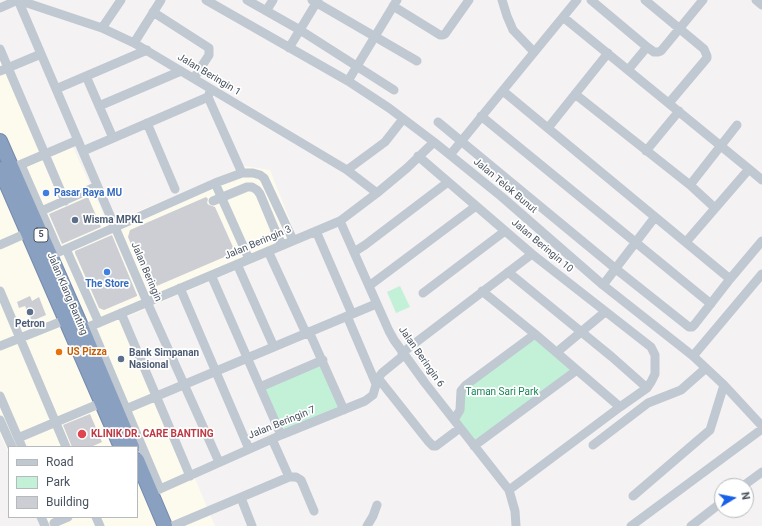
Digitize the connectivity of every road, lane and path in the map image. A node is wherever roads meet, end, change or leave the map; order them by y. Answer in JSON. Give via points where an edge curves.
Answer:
{"nodes":[{"id":1,"x":18,"y":0,"type":"edge"},
{"id":2,"x":120,"y":0,"type":"edge"},
{"id":3,"x":161,"y":0,"type":"edge"},
{"id":4,"x":206,"y":0,"type":"edge"},
{"id":5,"x":247,"y":0,"type":"edge"},
{"id":6,"x":273,"y":0,"type":"edge"},
{"id":7,"x":469,"y":0,"type":"edge"},
{"id":8,"x":502,"y":0,"type":"edge"},
{"id":9,"x":577,"y":0,"type":"edge"},
{"id":10,"x":591,"y":0,"type":"edge"},
{"id":11,"x":645,"y":0,"type":"edge"},
{"id":12,"x":756,"y":0,"type":"edge"},
{"id":13,"x":316,"y":1,"type":"edge"},
{"id":14,"x":702,"y":1,"type":"edge"},
{"id":15,"x":395,"y":3,"type":"edge"},
{"id":16,"x":762,"y":5,"type":"edge"},
{"id":17,"x":0,"y":8,"type":"edge"},
{"id":18,"x":266,"y":11,"type":"junction"},
{"id":19,"x":153,"y":12,"type":"junction"},
{"id":20,"x":563,"y":16,"type":"junction"},
{"id":21,"x":102,"y":28,"type":"junction"},
{"id":22,"x":680,"y":29,"type":"junction"},
{"id":23,"x":300,"y":30,"type":"junction"},
{"id":24,"x":375,"y":36,"type":"junction"},
{"id":25,"x":134,"y":43,"type":"junction"},
{"id":26,"x":647,"y":47,"type":"junction"},
{"id":27,"x":289,"y":48,"type":"junction"},
{"id":28,"x":0,"y":49,"type":"edge"},
{"id":29,"x":147,"y":50,"type":"junction"},
{"id":30,"x":534,"y":52,"type":"junction"},
{"id":31,"x":608,"y":53,"type":"junction"},
{"id":32,"x":41,"y":54,"type":"junction"},
{"id":33,"x":417,"y":62,"type":"dead end"},
{"id":34,"x":356,"y":66,"type":"junction"},
{"id":35,"x":4,"y":70,"type":"edge"},
{"id":36,"x":628,"y":70,"type":"junction"},
{"id":37,"x":181,"y":71,"type":"junction"},
{"id":38,"x":86,"y":76,"type":"junction"},
{"id":39,"x":194,"y":78,"type":"junction"},
{"id":40,"x":348,"y":81,"type":"junction"},
{"id":41,"x":56,"y":89,"type":"junction"},
{"id":42,"x":394,"y":90,"type":"dead end"},
{"id":43,"x":503,"y":90,"type":"junction"},
{"id":44,"x":210,"y":93,"type":"junction"},
{"id":45,"x":575,"y":94,"type":"junction"},
{"id":46,"x":669,"y":103,"type":"junction"},
{"id":47,"x":99,"y":106,"type":"junction"},
{"id":48,"x":679,"y":111,"type":"junction"},
{"id":49,"x":481,"y":116,"type":"junction"},
{"id":50,"x":403,"y":119,"type":"junction"},
{"id":51,"x":438,"y":122,"type":"dead end"},
{"id":52,"x":147,"y":123,"type":"junction"},
{"id":53,"x":736,"y":125,"type":"dead end"},
{"id":54,"x":548,"y":128,"type":"junction"},
{"id":55,"x":112,"y":138,"type":"junction"},
{"id":56,"x":78,"y":140,"type":"junction"},
{"id":57,"x":0,"y":141,"type":"edge"},
{"id":58,"x":461,"y":141,"type":"junction"},
{"id":59,"x":434,"y":142,"type":"junction"},
{"id":60,"x":721,"y":146,"type":"junction"},
{"id":61,"x":82,"y":151,"type":"junction"},
{"id":62,"x":646,"y":151,"type":"junction"},
{"id":63,"x":45,"y":154,"type":"junction"},
{"id":64,"x":450,"y":155,"type":"junction"},
{"id":65,"x":418,"y":156,"type":"junction"},
{"id":66,"x":11,"y":168,"type":"edge"},
{"id":67,"x":749,"y":169,"type":"junction"},
{"id":68,"x":347,"y":170,"type":"junction"},
{"id":69,"x":242,"y":172,"type":"junction"},
{"id":70,"x":762,"y":180,"type":"edge"},
{"id":71,"x":448,"y":182,"type":"junction"},
{"id":72,"x":216,"y":183,"type":"junction"},
{"id":73,"x":690,"y":185,"type":"junction"},
{"id":74,"x":98,"y":186,"type":"junction"},
{"id":75,"x":175,"y":189,"type":"dead end"},
{"id":76,"x":377,"y":193,"type":"junction"},
{"id":77,"x":65,"y":201,"type":"junction"},
{"id":78,"x":212,"y":201,"type":"dead end"},
{"id":79,"x":476,"y":206,"type":"junction"},
{"id":80,"x":716,"y":208,"type":"junction"},
{"id":81,"x":37,"y":213,"type":"junction"},
{"id":82,"x":656,"y":216,"type":"junction"},
{"id":83,"x":340,"y":220,"type":"junction"},
{"id":84,"x":115,"y":227,"type":"junction"},
{"id":85,"x":505,"y":230,"type":"junction"},
{"id":86,"x":316,"y":231,"type":"junction"},
{"id":87,"x":28,"y":233,"type":"junction"},
{"id":88,"x":293,"y":240,"type":"junction"},
{"id":89,"x":762,"y":241,"type":"edge"},
{"id":90,"x":636,"y":242,"type":"junction"},
{"id":91,"x":686,"y":242,"type":"junction"},
{"id":92,"x":0,"y":245,"type":"edge"},
{"id":93,"x":282,"y":245,"type":"junction"},
{"id":94,"x":268,"y":251,"type":"junction"},
{"id":95,"x":354,"y":252,"type":"junction"},
{"id":96,"x":59,"y":253,"type":"junction"},
{"id":97,"x":532,"y":254,"type":"junction"},
{"id":98,"x":249,"y":259,"type":"junction"},
{"id":99,"x":237,"y":264,"type":"junction"},
{"id":100,"x":616,"y":269,"type":"junction"},
{"id":101,"x":508,"y":272,"type":"junction"},
{"id":102,"x":762,"y":274,"type":"edge"},
{"id":103,"x":211,"y":275,"type":"junction"},
{"id":104,"x":730,"y":279,"type":"junction"},
{"id":105,"x":603,"y":285,"type":"junction"},
{"id":106,"x":369,"y":286,"type":"junction"},
{"id":107,"x":180,"y":288,"type":"junction"},
{"id":108,"x":0,"y":291,"type":"edge"},
{"id":109,"x":482,"y":291,"type":"junction"},
{"id":110,"x":424,"y":293,"type":"dead end"},
{"id":111,"x":147,"y":302,"type":"junction"},
{"id":112,"x":376,"y":304,"type":"junction"},
{"id":113,"x":711,"y":304,"type":"junction"},
{"id":114,"x":605,"y":312,"type":"junction"},
{"id":115,"x":121,"y":313,"type":"junction"},
{"id":116,"x":349,"y":315,"type":"junction"},
{"id":117,"x":65,"y":320,"type":"junction"},
{"id":118,"x":86,"y":328,"type":"junction"},
{"id":119,"x":581,"y":332,"type":"junction"},
{"id":120,"x":308,"y":333,"type":"junction"},
{"id":121,"x":535,"y":334,"type":"junction"},
{"id":122,"x":20,"y":338,"type":"junction"},
{"id":123,"x":0,"y":346,"type":"edge"},
{"id":124,"x":274,"y":347,"type":"junction"},
{"id":125,"x":557,"y":352,"type":"junction"},
{"id":126,"x":403,"y":354,"type":"junction"},
{"id":127,"x":693,"y":356,"type":"junction"},
{"id":128,"x":247,"y":358,"type":"junction"},
{"id":129,"x":323,"y":360,"type":"junction"},
{"id":130,"x":706,"y":368,"type":"junction"},
{"id":131,"x":577,"y":370,"type":"junction"},
{"id":132,"x":216,"y":371,"type":"junction"},
{"id":133,"x":377,"y":381,"type":"junction"},
{"id":134,"x":185,"y":384,"type":"junction"},
{"id":135,"x":724,"y":385,"type":"junction"},
{"id":136,"x":260,"y":387,"type":"junction"},
{"id":137,"x":647,"y":388,"type":"junction"},
{"id":138,"x":0,"y":396,"type":"edge"},
{"id":139,"x":156,"y":396,"type":"junction"},
{"id":140,"x":101,"y":403,"type":"junction"},
{"id":141,"x":620,"y":407,"type":"junction"},
{"id":142,"x":126,"y":409,"type":"junction"},
{"id":143,"x":344,"y":410,"type":"junction"},
{"id":144,"x":0,"y":420,"type":"edge"},
{"id":145,"x":454,"y":420,"type":"junction"},
{"id":146,"x":56,"y":422,"type":"junction"},
{"id":147,"x":761,"y":424,"type":"edge"},
{"id":148,"x":460,"y":428,"type":"junction"},
{"id":149,"x":276,"y":437,"type":"junction"},
{"id":150,"x":18,"y":438,"type":"junction"},
{"id":151,"x":592,"y":445,"type":"dead end"},
{"id":152,"x":12,"y":446,"type":"edge"},
{"id":153,"x":22,"y":446,"type":"edge"},
{"id":154,"x":66,"y":446,"type":"edge"},
{"id":155,"x":120,"y":446,"type":"edge"},
{"id":156,"x":132,"y":446,"type":"edge"},
{"id":157,"x":474,"y":446,"type":"junction"},
{"id":158,"x":249,"y":449,"type":"junction"},
{"id":159,"x":138,"y":462,"type":"edge"},
{"id":160,"x":219,"y":462,"type":"junction"},
{"id":161,"x":762,"y":472,"type":"edge"},
{"id":162,"x":190,"y":476,"type":"junction"},
{"id":163,"x":291,"y":477,"type":"junction"},
{"id":164,"x":754,"y":478,"type":"edge"},
{"id":165,"x":138,"y":487,"type":"edge"},
{"id":166,"x":510,"y":490,"type":"junction"},
{"id":167,"x":155,"y":491,"type":"junction"},
{"id":168,"x":633,"y":496,"type":"dead end"},
{"id":169,"x":240,"y":498,"type":"junction"},
{"id":170,"x":377,"y":506,"type":"dead end"},
{"id":171,"x":714,"y":508,"type":"edge"},
{"id":172,"x":314,"y":510,"type":"dead end"},
{"id":173,"x":65,"y":518,"type":"edge"},
{"id":174,"x":54,"y":522,"type":"edge"},
{"id":175,"x":635,"y":525,"type":"edge"},
{"id":176,"x":155,"y":526,"type":"edge"},
{"id":177,"x":165,"y":526,"type":"edge"},
{"id":178,"x":173,"y":526,"type":"edge"},
{"id":179,"x":252,"y":526,"type":"edge"},
{"id":180,"x":367,"y":526,"type":"edge"},
{"id":181,"x":516,"y":526,"type":"edge"},
{"id":182,"x":691,"y":526,"type":"edge"}],
"edges":[{"from":1,"to":17,"type":"street"},
{"from":1,"to":21,"type":"street","name":"Jalan Beringin 1"},
{"from":1,"to":32,"type":"street","name":"Jalan Beringin"},
{"from":2,"to":21,"type":"street"},
{"from":3,"to":19,"type":"street"},
{"from":4,"to":27,"type":"street","name":"Jalan Telok Bunut"},
{"from":5,"to":18,"type":"street"},
{"from":6,"to":18,"type":"street"},
{"from":7,"to":15,"type":"street","via":[[443,35]]},
{"from":8,"to":30,"type":"street","via":[[513,30]]},
{"from":9,"to":20,"type":"street"},
{"from":10,"to":26,"type":"street"},
{"from":11,"to":22,"type":"street"},
{"from":12,"to":16,"type":"street"},
{"from":13,"to":23,"type":"street"},
{"from":13,"to":24,"type":"street"},
{"from":14,"to":22,"type":"street"},
{"from":15,"to":24,"type":"street"},
{"from":18,"to":23,"type":"street"},
{"from":19,"to":25,"type":"street"},
{"from":19,"to":39,"type":"street","via":[[209,48],[209,55]]},
{"from":20,"to":30,"type":"street"},
{"from":20,"to":31,"type":"street"},
{"from":21,"to":25,"type":"street","name":"Jalan Beringin 1"},
{"from":22,"to":26,"type":"street","via":[[658,52]]},
{"from":22,"to":46,"type":"street","via":[[704,49],[707,58]]},
{"from":23,"to":27,"type":"street"},
{"from":23,"to":34,"type":"street"},
{"from":24,"to":33,"type":"street"},
{"from":24,"to":34,"type":"street"},
{"from":25,"to":29,"type":"street","name":"Jalan Beringin 1"},
{"from":26,"to":36,"type":"street"},
{"from":27,"to":40,"type":"street","name":"Jalan Telok Bunut"},
{"from":28,"to":35,"type":"street"},
{"from":29,"to":37,"type":"street","name":"Jalan Beringin 1"},
{"from":29,"to":38,"type":"street"},
{"from":30,"to":43,"type":"street"},
{"from":31,"to":36,"type":"street"},
{"from":31,"to":45,"type":"street"},
{"from":32,"to":35,"type":"street"},
{"from":32,"to":41,"type":"street","name":"Jalan Beringin"},
{"from":34,"to":40,"type":"street"},
{"from":34,"to":42,"type":"street"},
{"from":35,"to":63,"type":"street"},
{"from":36,"to":46,"type":"street"},
{"from":37,"to":39,"type":"street","name":"Jalan Beringin 1"},
{"from":37,"to":47,"type":"street"},
{"from":38,"to":41,"type":"street"},
{"from":38,"to":47,"type":"street"},
{"from":39,"to":44,"type":"street","name":"Jalan Beringin 1"},
{"from":40,"to":50,"type":"street","name":"Jalan Telok Bunut"},
{"from":41,"to":56,"type":"street","name":"Jalan Beringin"},
{"from":43,"to":49,"type":"street"},
{"from":43,"to":54,"type":"street"},
{"from":44,"to":52,"type":"street"},
{"from":44,"to":68,"type":"street","name":"Jalan Beringin 1"},
{"from":44,"to":69,"type":"street"},
{"from":45,"to":54,"type":"street"},
{"from":45,"to":62,"type":"street"},
{"from":46,"to":48,"type":"street"},
{"from":47,"to":55,"type":"street"},
{"from":48,"to":60,"type":"street"},
{"from":48,"to":62,"type":"street"},
{"from":49,"to":58,"type":"street"},
{"from":49,"to":90,"type":"street"},
{"from":50,"to":59,"type":"street","name":"Jalan Telok Bunut"},
{"from":50,"to":68,"type":"street","via":[[385,142]]},
{"from":51,"to":58,"type":"street"},
{"from":52,"to":55,"type":"street"},
{"from":52,"to":75,"type":"street"},
{"from":53,"to":60,"type":"street"},
{"from":54,"to":82,"type":"street"},
{"from":55,"to":61,"type":"street"},
{"from":56,"to":61,"type":"street","name":"Jalan Beringin"},
{"from":56,"to":63,"type":"street"},
{"from":57,"to":66,"type":"highway","name":"Jalan Klang Banting","number":"5"},
{"from":58,"to":64,"type":"street"},
{"from":58,"to":100,"type":"street"},
{"from":59,"to":64,"type":"street","name":"Jalan Telok Bunut"},
{"from":59,"to":65,"type":"street","name":"Jalan Beringin 3"},
{"from":60,"to":67,"type":"street"},
{"from":60,"to":73,"type":"street"},
{"from":61,"to":74,"type":"street","name":"Jalan Beringin"},
{"from":62,"to":73,"type":"street"},
{"from":63,"to":66,"type":"street"},
{"from":63,"to":77,"type":"street"},
{"from":64,"to":105,"type":"street","name":"Jalan Telok Bunut"},
{"from":65,"to":71,"type":"street","name":"Jalan Beringin 10"},
{"from":65,"to":76,"type":"street","name":"Jalan Beringin 3"},
{"from":66,"to":81,"type":"highway","name":"Jalan Klang Banting","number":"5"},
{"from":66,"to":87,"type":"highway","name":"Jalan Klang Banting","number":"5"},
{"from":67,"to":70,"type":"street"},
{"from":67,"to":80,"type":"street"},
{"from":68,"to":76,"type":"street","name":"Jalan Beringin 1"},
{"from":69,"to":72,"type":"street"},
{"from":69,"to":88,"type":"street","via":[[253,172],[264,178]]},
{"from":71,"to":79,"type":"street","name":"Jalan Beringin 10"},
{"from":71,"to":95,"type":"street"},
{"from":72,"to":84,"type":"street"},
{"from":72,"to":98,"type":"street"},
{"from":73,"to":80,"type":"street"},
{"from":74,"to":77,"type":"street"},
{"from":74,"to":84,"type":"street","name":"Jalan Beringin"},
{"from":76,"to":83,"type":"street","name":"Jalan Beringin 3"},
{"from":77,"to":81,"type":"street"},
{"from":78,"to":93,"type":"street","bridge":true,"via":[[246,187],[257,190]]},
{"from":79,"to":85,"type":"street","name":"Jalan Beringin 10"},
{"from":79,"to":106,"type":"street"},
{"from":80,"to":91,"type":"street"},
{"from":81,"to":96,"type":"highway","name":"Jalan Klang Banting","number":"5"},
{"from":82,"to":90,"type":"street"},
{"from":82,"to":91,"type":"street"},
{"from":83,"to":86,"type":"street","name":"Jalan Beringin 3"},
{"from":83,"to":95,"type":"street","name":"Jalan Beringin 6"},
{"from":84,"to":96,"type":"street"},
{"from":84,"to":111,"type":"street","name":"Jalan Beringin"},
{"from":85,"to":97,"type":"street","name":"Jalan Beringin 10"},
{"from":85,"to":110,"type":"street"},
{"from":86,"to":88,"type":"street","name":"Jalan Beringin 3"},
{"from":86,"to":116,"type":"street"},
{"from":87,"to":92,"type":"street"},
{"from":87,"to":117,"type":"highway","name":"Jalan Klang Banting","number":"5"},
{"from":88,"to":93,"type":"street","name":"Jalan Beringin 3"},
{"from":89,"to":104,"type":"street"},
{"from":90,"to":100,"type":"street"},
{"from":90,"to":113,"type":"street"},
{"from":91,"to":104,"type":"street"},
{"from":93,"to":94,"type":"street","name":"Jalan Beringin 3"},
{"from":94,"to":98,"type":"street","name":"Jalan Beringin 3"},
{"from":94,"to":120,"type":"street","via":[[304,330]]},
{"from":95,"to":106,"type":"street","name":"Jalan Beringin 6"},
{"from":96,"to":118,"type":"highway","name":"Jalan Klang Banting","number":"5"},
{"from":97,"to":101,"type":"street","name":"Jalan Beringin 7"},
{"from":97,"to":114,"type":"street","name":"Jalan Beringin 10"},
{"from":98,"to":99,"type":"street","name":"Jalan Beringin 3"},
{"from":99,"to":103,"type":"street","name":"Jalan Beringin 3"},
{"from":99,"to":124,"type":"street"},
{"from":100,"to":105,"type":"street"},
{"from":100,"to":113,"type":"street","via":[[688,327],[696,324]]},
{"from":101,"to":109,"type":"street","name":"Jalan Beringin 7"},
{"from":101,"to":119,"type":"street"},
{"from":102,"to":127,"type":"street"},
{"from":103,"to":107,"type":"street","name":"Jalan Beringin 3"},
{"from":103,"to":128,"type":"street"},
{"from":104,"to":113,"type":"street"},
{"from":105,"to":127,"type":"street","name":"Jalan Telok Bunut"},
{"from":106,"to":112,"type":"street","name":"Jalan Beringin 6"},
{"from":107,"to":111,"type":"street","name":"Jalan Beringin 3"},
{"from":107,"to":132,"type":"street"},
{"from":108,"to":122,"type":"street"},
{"from":109,"to":121,"type":"street"},
{"from":109,"to":126,"type":"street","name":"Jalan Beringin 7"},
{"from":111,"to":115,"type":"street","name":"Jalan Beringin 3"},
{"from":111,"to":134,"type":"street","name":"Jalan Beringin"},
{"from":112,"to":116,"type":"street"},
{"from":112,"to":126,"type":"street","name":"Jalan Beringin 6"},
{"from":114,"to":119,"type":"street"},
{"from":114,"to":137,"type":"street","name":"Jalan Beringin 10","via":[[653,350],[655,374]]},
{"from":115,"to":118,"type":"street","name":"Jalan Beringin 3"},
{"from":115,"to":139,"type":"street"},
{"from":116,"to":120,"type":"street"},
{"from":116,"to":133,"type":"street"},
{"from":117,"to":118,"type":"highway","name":"Jalan Klang Banting","number":"5"},
{"from":117,"to":122,"type":"street"},
{"from":118,"to":140,"type":"highway","name":"Jalan Klang Banting","number":"5"},
{"from":118,"to":142,"type":"street"},
{"from":118,"to":156,"type":"highway","name":"Jalan Klang Banting","number":"5"},
{"from":119,"to":125,"type":"street"},
{"from":119,"to":137,"type":"street"},
{"from":120,"to":124,"type":"street"},
{"from":120,"to":129,"type":"street","via":[[312,336]]},
{"from":121,"to":125,"type":"street"},
{"from":121,"to":145,"type":"street","via":[[466,385],[461,391],[460,410]]},
{"from":122,"to":123,"type":"street"},
{"from":122,"to":146,"type":"street"},
{"from":124,"to":128,"type":"street"},
{"from":125,"to":131,"type":"street"},
{"from":126,"to":133,"type":"street","name":"Jalan Beringin 7","via":[[382,372]]},
{"from":126,"to":145,"type":"street","name":"Jalan Beringin 6"},
{"from":127,"to":130,"type":"street","name":"Jalan Telok Bunut"},
{"from":128,"to":132,"type":"street"},
{"from":128,"to":136,"type":"street"},
{"from":129,"to":136,"type":"street"},
{"from":129,"to":143,"type":"street"},
{"from":130,"to":135,"type":"street","name":"Jalan Telok Bunut"},
{"from":130,"to":151,"type":"street","via":[[681,390],[648,403]]},
{"from":131,"to":141,"type":"street"},
{"from":131,"to":157,"type":"street"},
{"from":132,"to":134,"type":"street"},
{"from":132,"to":158,"type":"street"},
{"from":133,"to":143,"type":"street","name":"Jalan Beringin 7","via":[[371,397]]},
{"from":133,"to":148,"type":"street","via":[[433,446]]},
{"from":134,"to":139,"type":"street"},
{"from":134,"to":160,"type":"street","name":"Jalan Beringin"},
{"from":135,"to":147,"type":"street","name":"Jalan Telok Bunut"},
{"from":135,"to":168,"type":"street","via":[[710,430]]},
{"from":136,"to":149,"type":"street"},
{"from":137,"to":141,"type":"street"},
{"from":138,"to":150,"type":"street"},
{"from":139,"to":142,"type":"street"},
{"from":139,"to":162,"type":"street"},
{"from":140,"to":146,"type":"street"},
{"from":140,"to":155,"type":"highway","name":"Jalan Klang Banting","number":"5"},
{"from":141,"to":166,"type":"street"},
{"from":142,"to":167,"type":"street"},
{"from":143,"to":149,"type":"street","name":"Jalan Beringin 7"},
{"from":144,"to":152,"type":"street"},
{"from":145,"to":148,"type":"street","name":"Jalan Beringin 6"},
{"from":146,"to":150,"type":"street"},
{"from":146,"to":154,"type":"street"},
{"from":147,"to":175,"type":"street"},
{"from":148,"to":157,"type":"street","name":"Jalan Beringin 6"},
{"from":149,"to":158,"type":"street","name":"Jalan Beringin 7"},
{"from":149,"to":163,"type":"street"},
{"from":150,"to":153,"type":"street"},
{"from":157,"to":166,"type":"street","name":"Jalan Beringin 6"},
{"from":158,"to":160,"type":"street","name":"Jalan Beringin 7"},
{"from":159,"to":167,"type":"highway"},
{"from":160,"to":162,"type":"street","name":"Jalan Beringin 7"},
{"from":161,"to":164,"type":"street"},
{"from":162,"to":167,"type":"street","name":"Jalan Beringin 7"},
{"from":163,"to":169,"type":"street"},
{"from":163,"to":172,"type":"street","via":[[301,480]]},
{"from":165,"to":176,"type":"highway"},
{"from":166,"to":181,"type":"street"},
{"from":167,"to":177,"type":"highway"},
{"from":169,"to":178,"type":"street"},
{"from":169,"to":179,"type":"street"},
{"from":170,"to":180,"type":"street"},
{"from":171,"to":182,"type":"street"},
{"from":173,"to":174,"type":"street"}]}
